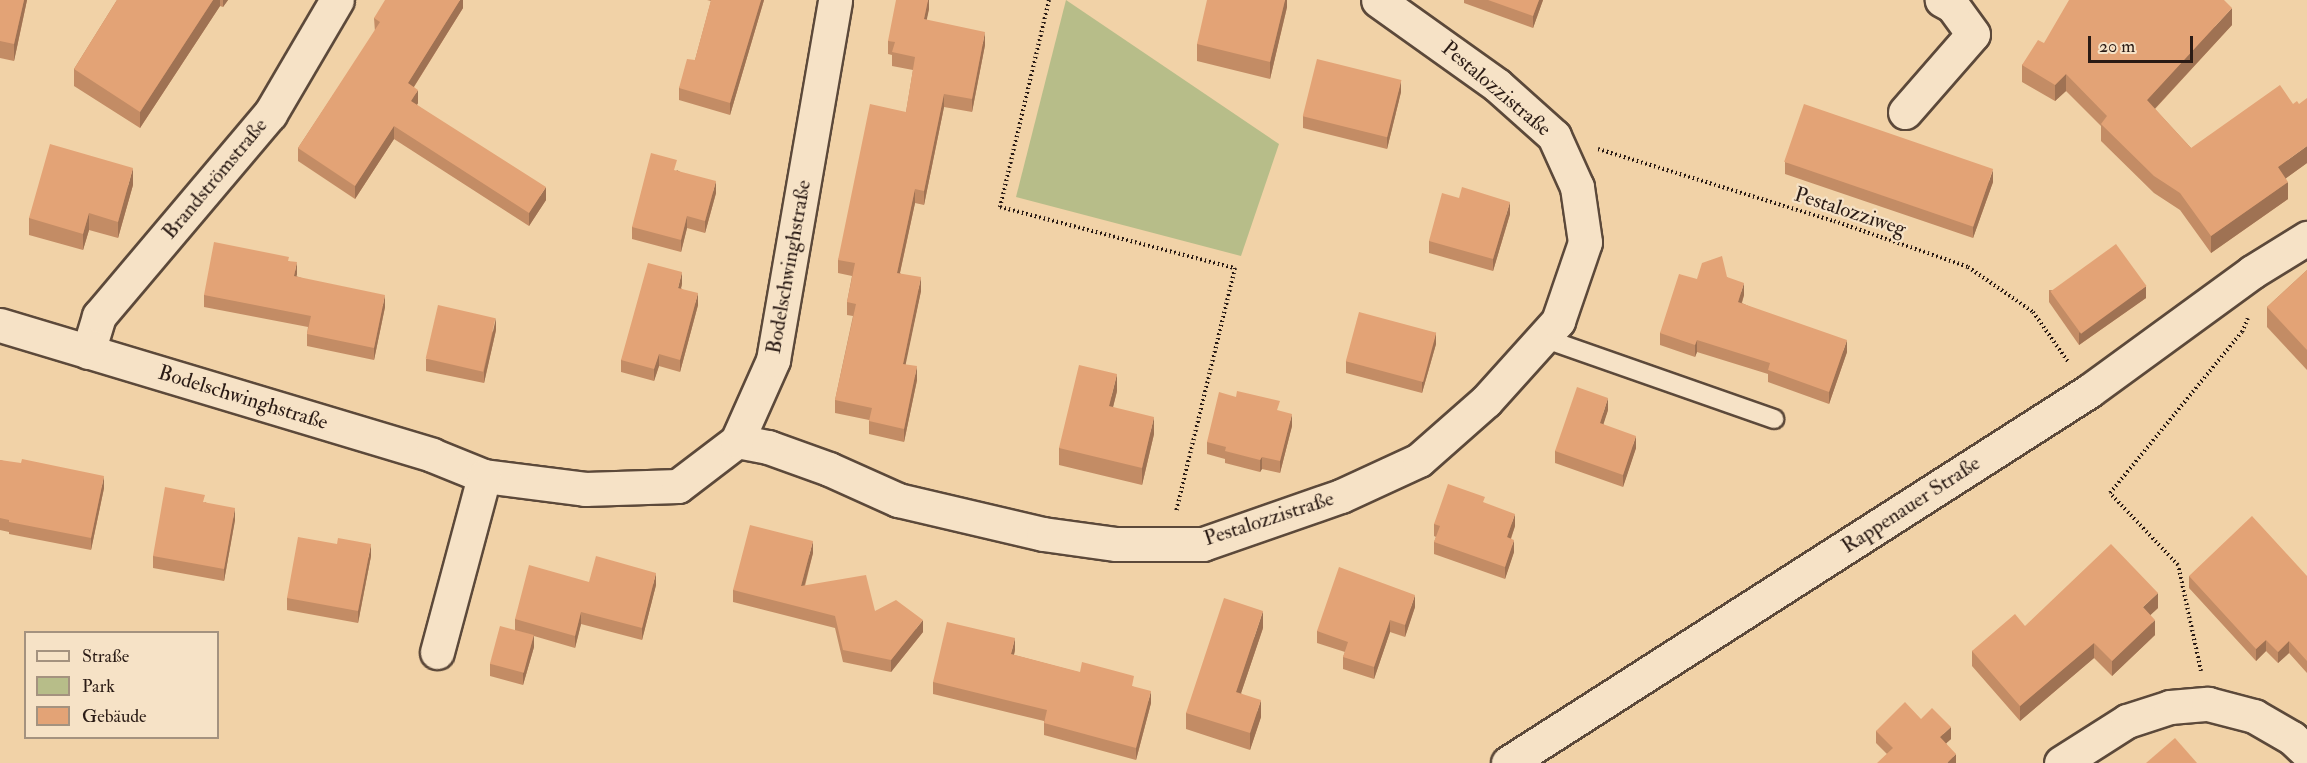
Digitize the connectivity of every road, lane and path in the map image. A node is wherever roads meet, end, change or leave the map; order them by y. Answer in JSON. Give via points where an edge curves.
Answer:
{"nodes":[{"id":1,"x":337,"y":0,"type":"edge"},
{"id":2,"x":835,"y":0,"type":"edge"},
{"id":3,"x":1049,"y":0,"type":"edge"},
{"id":4,"x":1378,"y":0,"type":"edge"},
{"id":5,"x":1942,"y":0,"type":"edge"},
{"id":6,"x":1905,"y":112,"type":"dead end"},
{"id":7,"x":1554,"y":136,"type":"junction"},
{"id":8,"x":2307,"y":238,"type":"edge"},
{"id":9,"x":2252,"y":272,"type":"junction"},
{"id":10,"x":0,"y":325,"type":"edge"},
{"id":11,"x":1543,"y":338,"type":"junction"},
{"id":12,"x":88,"y":352,"type":"junction"},
{"id":13,"x":2089,"y":391,"type":"junction"},
{"id":14,"x":1774,"y":420,"type":"dead end"},
{"id":15,"x":737,"y":441,"type":"junction"},
{"id":16,"x":484,"y":476,"type":"junction"},
{"id":17,"x":1168,"y":544,"type":"junction"},
{"id":18,"x":436,"y":652,"type":"dead end"},
{"id":19,"x":2208,"y":704,"type":"junction"},
{"id":20,"x":2307,"y":752,"type":"edge"},
{"id":21,"x":1508,"y":763,"type":"edge"},
{"id":22,"x":2061,"y":763,"type":"edge"}],
"edges":[{"from":1,"to":12,"type":"street","name":"Brandströmstraße","via":[[270,114],[99,316]]},
{"from":2,"to":15,"type":"street","name":"Bodelschwinghstraße","via":[[773,360]]},
{"from":3,"to":17,"type":"path","via":[[1000,207],[1235,268]]},
{"from":4,"to":7,"type":"street","name":"Pestalozzistraße","via":[[1497,85]]},
{"from":5,"to":6,"type":"street","via":[[1953,6],[1973,34]]},
{"from":7,"to":11,"type":"street","name":"Pestalozzistraße","via":[[1577,187],[1585,242],[1558,321]]},
{"from":7,"to":13,"type":"path","name":"Pestalozziweg","via":[[1834,221],[1968,267],[2033,312]]},
{"from":8,"to":9,"type":"street","name":"Rappenauer Straße"},
{"from":9,"to":13,"type":"street","name":"Rappenauer Straße"},
{"from":9,"to":19,"type":"path","via":[[2258,297],[2242,332],[2110,493],[2178,565]]},
{"from":10,"to":12,"type":"street","name":"Bodelschwinghstraße"},
{"from":11,"to":14,"type":"lane"},
{"from":11,"to":17,"type":"street","name":"Pestalozzistraße","via":[[1486,401],[1419,460],[1341,496],[1203,544]]},
{"from":12,"to":16,"type":"street","name":"Bodelschwinghstraße","via":[[432,455]]},
{"from":13,"to":21,"type":"street","name":"Rappenauer Straße"},
{"from":15,"to":16,"type":"street","name":"Bodelschwinghstraße","via":[[678,486],[585,489]]},
{"from":15,"to":17,"type":"street","name":"Pestalozzistraße","via":[[768,447],[909,503],[1043,534],[1116,544]]},
{"from":16,"to":18,"type":"street"},
{"from":19,"to":20,"type":"street","via":[[2254,716],[2292,738]]},
{"from":19,"to":22,"type":"street","via":[[2170,707],[2127,721]]}]}
